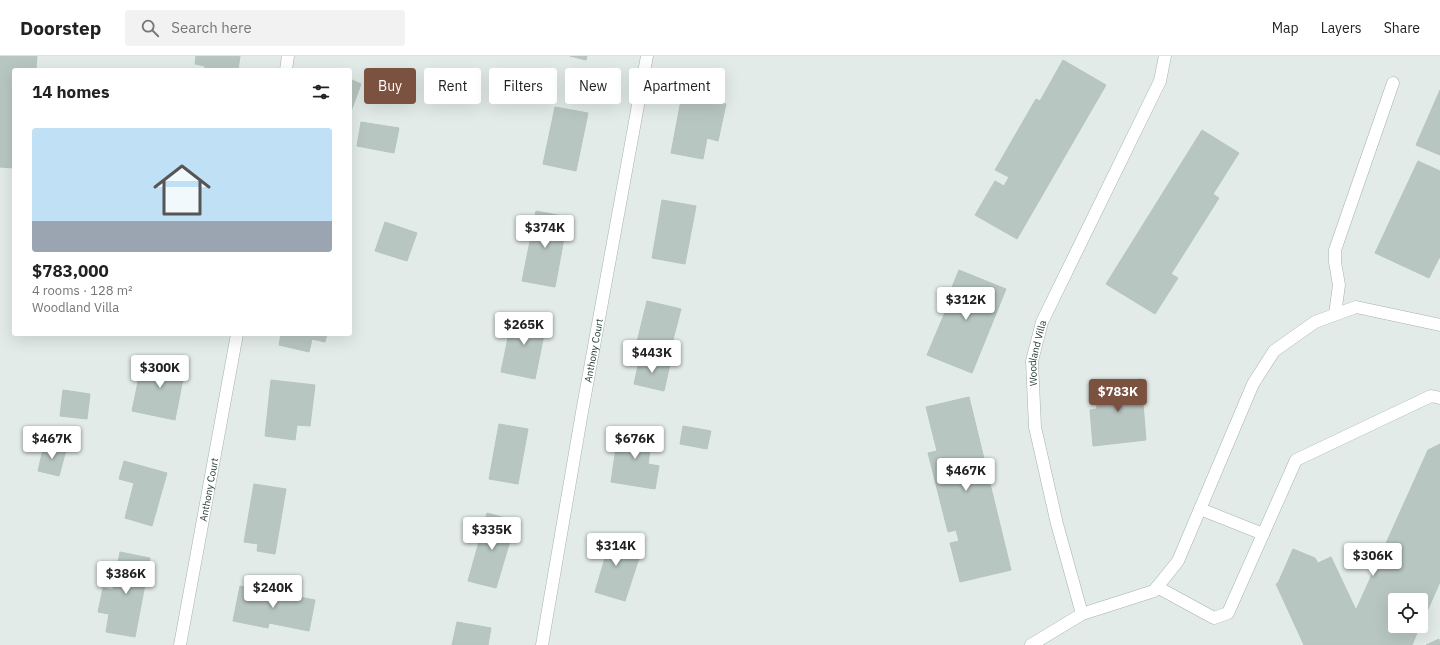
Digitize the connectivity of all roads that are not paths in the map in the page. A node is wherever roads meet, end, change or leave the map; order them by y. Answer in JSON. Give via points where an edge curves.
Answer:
{"nodes":[{"id":1,"x":288,"y":56,"type":"edge"},
{"id":2,"x":647,"y":56,"type":"edge"},
{"id":3,"x":1165,"y":56,"type":"edge"},
{"id":4,"x":286,"y":68,"type":"edge"},
{"id":5,"x":1393,"y":83,"type":"dead end"},
{"id":6,"x":1335,"y":314,"type":"junction"},
{"id":7,"x":1440,"y":325,"type":"edge"},
{"id":8,"x":237,"y":336,"type":"edge"},
{"id":9,"x":1440,"y":398,"type":"edge"},
{"id":10,"x":1200,"y":509,"type":"junction"},
{"id":11,"x":1263,"y":534,"type":"junction"},
{"id":12,"x":1157,"y":587,"type":"junction"},
{"id":13,"x":1082,"y":614,"type":"junction"},
{"id":14,"x":180,"y":645,"type":"edge"},
{"id":15,"x":542,"y":645,"type":"edge"},
{"id":16,"x":1031,"y":645,"type":"edge"}],
"edges":[{"from":1,"to":4,"type":"street"},
{"from":2,"to":15,"type":"street","name":"Anthony Court"},
{"from":3,"to":13,"type":"street","name":"Woodland Villa","via":[[1160,80],[1042,322],[1032,361],[1035,427],[1057,524]]},
{"from":5,"to":6,"type":"street","via":[[1335,250],[1339,285]]},
{"from":6,"to":7,"type":"street","via":[[1356,306]]},
{"from":6,"to":10,"type":"street","via":[[1315,322],[1274,351],[1253,384]]},
{"from":8,"to":14,"type":"street","name":"Anthony Court"},
{"from":9,"to":11,"type":"street","via":[[1431,396],[1296,460]]},
{"from":10,"to":11,"type":"street"},
{"from":10,"to":12,"type":"street","via":[[1178,561]]},
{"from":11,"to":12,"type":"street","via":[[1228,613],[1214,618]]},
{"from":12,"to":13,"type":"street","via":[[1154,591]]},
{"from":13,"to":16,"type":"street"}]}
